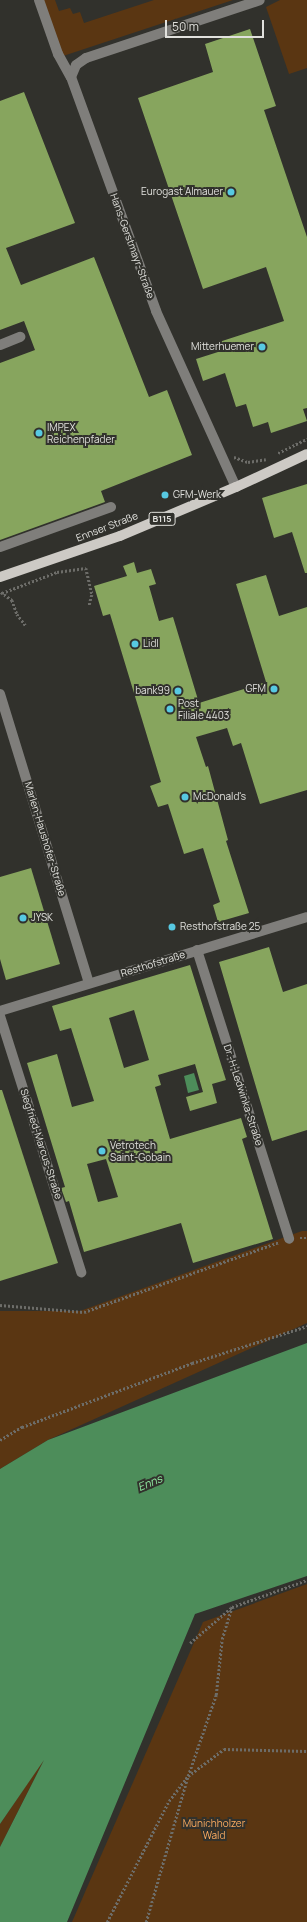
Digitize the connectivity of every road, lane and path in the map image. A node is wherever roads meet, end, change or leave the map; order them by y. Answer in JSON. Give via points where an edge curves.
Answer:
{"nodes":[{"id":1,"x":39,"y":0,"type":"edge"},
{"id":2,"x":260,"y":0,"type":"edge"},
{"id":3,"x":71,"y":77,"type":"junction"},
{"id":4,"x":20,"y":338,"type":"dead end"},
{"id":5,"x":0,"y":345,"type":"edge"},
{"id":6,"x":307,"y":439,"type":"edge"},
{"id":7,"x":221,"y":454,"type":"junction"},
{"id":8,"x":307,"y":454,"type":"edge"},
{"id":9,"x":236,"y":487,"type":"junction"},
{"id":10,"x":111,"y":507,"type":"dead end"},
{"id":11,"x":0,"y":547,"type":"edge"},
{"id":12,"x":0,"y":577,"type":"edge"},
{"id":13,"x":1,"y":591,"type":"edge"},
{"id":14,"x":89,"y":606,"type":"dead end"},
{"id":15,"x":26,"y":626,"type":"dead end"},
{"id":16,"x":0,"y":694,"type":"edge"},
{"id":17,"x":307,"y":918,"type":"edge"},
{"id":18,"x":197,"y":950,"type":"junction"},
{"id":19,"x":90,"y":984,"type":"junction"},
{"id":20,"x":0,"y":1011,"type":"edge"},
{"id":21,"x":0,"y":1016,"type":"edge"},
{"id":22,"x":307,"y":1238,"type":"edge"},
{"id":23,"x":289,"y":1239,"type":"junction"},
{"id":24,"x":82,"y":1272,"type":"dead end"},
{"id":25,"x":0,"y":1304,"type":"edge"},
{"id":26,"x":307,"y":1326,"type":"edge"},
{"id":27,"x":0,"y":1440,"type":"edge"},
{"id":28,"x":307,"y":1580,"type":"edge"},
{"id":29,"x":232,"y":1607,"type":"junction"},
{"id":30,"x":190,"y":1643,"type":"dead end"},
{"id":31,"x":307,"y":1751,"type":"edge"},
{"id":32,"x":188,"y":1776,"type":"junction"},
{"id":33,"x":107,"y":1922,"type":"edge"},
{"id":34,"x":146,"y":1922,"type":"edge"}],
"edges":[{"from":1,"to":3,"type":"street","name":"Hans-Gerstmayr-Straße","via":[[58,54]]},
{"from":2,"to":3,"type":"street","via":[[86,58],[76,65]]},
{"from":3,"to":7,"type":"street","name":"Hans-Gerstmayr-Straße","via":[[156,311]]},
{"from":4,"to":5,"type":"street"},
{"from":6,"to":7,"type":"path","via":[[266,460],[248,462],[232,456],[228,451]]},
{"from":7,"to":9,"type":"street","name":"Hans-Gerstmayr-Straße"},
{"from":8,"to":9,"type":"main road","name":"Ennser Straße","number":"B115"},
{"from":9,"to":12,"type":"main road","name":"Ennser Straße","number":"B115","via":[[120,536]]},
{"from":10,"to":11,"type":"street"},
{"from":13,"to":14,"type":"path","via":[[57,572],[86,568],[92,595]]},
{"from":13,"to":15,"type":"path","via":[[12,600],[17,614]]},
{"from":16,"to":19,"type":"street","name":"Marlen-Haushofer-Straße"},
{"from":17,"to":18,"type":"street","name":"Resthofstraße"},
{"from":18,"to":19,"type":"street","name":"Resthofstraße"},
{"from":18,"to":23,"type":"street","name":"Dr.-H-Ledwinka-Straße"},
{"from":19,"to":20,"type":"street","name":"Resthofstraße"},
{"from":21,"to":24,"type":"street","name":"Siegfried-Marcus-Straße"},
{"from":22,"to":23,"type":"path"},
{"from":23,"to":25,"type":"path","via":[[84,1312]]},
{"from":26,"to":27,"type":"path","via":[[192,1363],[22,1427]]},
{"from":28,"to":29,"type":"path"},
{"from":29,"to":30,"type":"path"},
{"from":29,"to":32,"type":"path","via":[[222,1639],[216,1695]]},
{"from":31,"to":32,"type":"path","via":[[224,1749]]},
{"from":32,"to":33,"type":"path","via":[[169,1801]]},
{"from":32,"to":34,"type":"path"}]}
